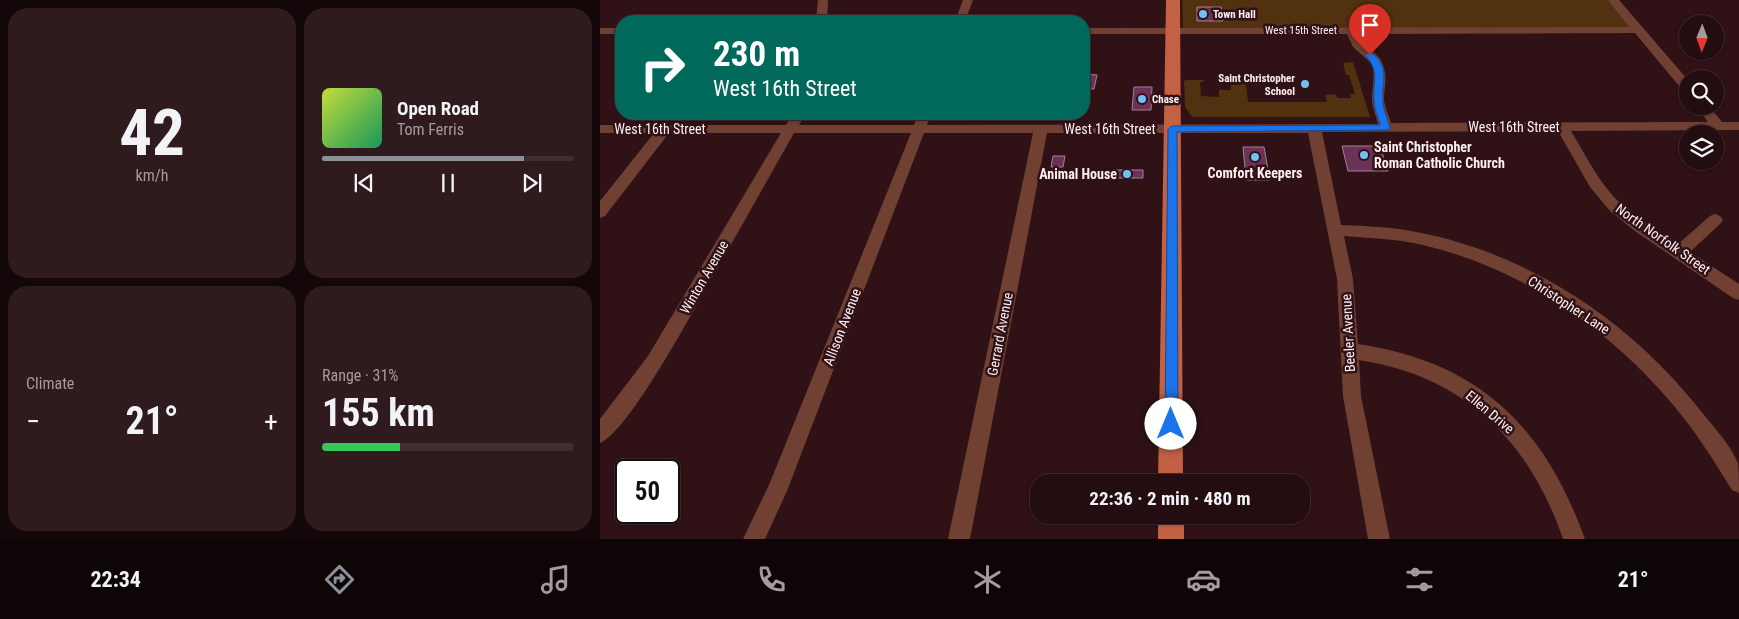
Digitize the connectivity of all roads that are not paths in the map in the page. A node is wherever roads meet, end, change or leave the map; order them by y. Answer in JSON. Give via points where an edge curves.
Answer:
{"nodes":[{"id":1,"x":823,"y":0,"type":"edge"},
{"id":2,"x":968,"y":0,"type":"edge"},
{"id":3,"x":1173,"y":0,"type":"edge"},
{"id":4,"x":1613,"y":0,"type":"edge"},
{"id":5,"x":822,"y":15,"type":"edge"},
{"id":6,"x":962,"y":15,"type":"edge"},
{"id":7,"x":1172,"y":30,"type":"junction"},
{"id":8,"x":1352,"y":30,"type":"junction"},
{"id":9,"x":1638,"y":30,"type":"junction"},
{"id":10,"x":600,"y":31,"type":"edge"},
{"id":11,"x":615,"y":31,"type":"edge"},
{"id":12,"x":1090,"y":31,"type":"edge"},
{"id":13,"x":1679,"y":78,"type":"edge"},
{"id":14,"x":1709,"y":115,"type":"edge"},
{"id":15,"x":796,"y":120,"type":"edge"},
{"id":16,"x":922,"y":121,"type":"edge"},
{"id":17,"x":1717,"y":125,"type":"edge"},
{"id":18,"x":1679,"y":126,"type":"edge"},
{"id":19,"x":1724,"y":126,"type":"edge"},
{"id":20,"x":1739,"y":126,"type":"edge"},
{"id":21,"x":1562,"y":127,"type":"junction"},
{"id":22,"x":791,"y":128,"type":"junction"},
{"id":23,"x":1314,"y":128,"type":"junction"},
{"id":24,"x":1386,"y":128,"type":"junction"},
{"id":25,"x":600,"y":129,"type":"edge"},
{"id":26,"x":665,"y":129,"type":"junction"},
{"id":27,"x":1041,"y":129,"type":"junction"},
{"id":28,"x":1172,"y":129,"type":"junction"},
{"id":29,"x":600,"y":212,"type":"edge"},
{"id":30,"x":1715,"y":220,"type":"dead end"},
{"id":31,"x":1336,"y":230,"type":"junction"},
{"id":32,"x":1680,"y":252,"type":"junction"},
{"id":33,"x":1739,"y":293,"type":"edge"},
{"id":34,"x":1350,"y":351,"type":"junction"},
{"id":35,"x":600,"y":434,"type":"edge"},
{"id":36,"x":1171,"y":474,"type":"edge"},
{"id":37,"x":1739,"y":483,"type":"edge"},
{"id":38,"x":1171,"y":524,"type":"edge"},
{"id":39,"x":754,"y":539,"type":"edge"},
{"id":40,"x":959,"y":539,"type":"edge"},
{"id":41,"x":1171,"y":539,"type":"edge"},
{"id":42,"x":1379,"y":539,"type":"edge"},
{"id":43,"x":1574,"y":539,"type":"edge"}],
"edges":[{"from":1,"to":5,"type":"street"},
{"from":2,"to":6,"type":"street"},
{"from":3,"to":7,"type":"main road"},
{"from":4,"to":9,"type":"street"},
{"from":7,"to":8,"type":"street","name":"West 15th Street"},
{"from":7,"to":12,"type":"street","name":"West 15th Street"},
{"from":7,"to":28,"type":"main road"},
{"from":8,"to":9,"type":"street","name":"West 15th Street"},
{"from":8,"to":24,"type":"street","via":[[1357,45],[1378,66],[1381,78],[1378,101]]},
{"from":9,"to":13,"type":"street"},
{"from":10,"to":11,"type":"street"},
{"from":14,"to":17,"type":"street"},
{"from":15,"to":22,"type":"street","name":"Winton Avenue"},
{"from":16,"to":22,"type":"street","name":"West 16th Street"},
{"from":16,"to":27,"type":"street","name":"West 16th Street"},
{"from":16,"to":39,"type":"street","name":"Allison Avenue","via":[[778,491]]},
{"from":18,"to":21,"type":"street","name":"West 16th Street"},
{"from":19,"to":20,"type":"street","name":"West 16th Street"},
{"from":21,"to":24,"type":"street","name":"West 16th Street"},
{"from":21,"to":32,"type":"street","name":"North Norfolk Street","via":[[1608,200],[1631,220]]},
{"from":22,"to":26,"type":"street","name":"West 16th Street"},
{"from":22,"to":35,"type":"street","name":"Winton Avenue","via":[[654,362]]},
{"from":23,"to":24,"type":"street","name":"West 16th Street"},
{"from":23,"to":28,"type":"street","name":"West 16th Street"},
{"from":23,"to":31,"type":"street","name":"Beeler Avenue"},
{"from":25,"to":26,"type":"street","name":"West 16th Street"},
{"from":26,"to":29,"type":"street"},
{"from":27,"to":28,"type":"street","name":"West 16th Street"},
{"from":27,"to":40,"type":"street","name":"Gerrard Avenue"},
{"from":28,"to":36,"type":"main road"},
{"from":30,"to":32,"type":"street"},
{"from":31,"to":34,"type":"street","name":"Beeler Avenue","via":[[1347,291]]},
{"from":31,"to":37,"type":"street","name":"Christopher Lane","via":[[1394,234],[1442,244],[1509,268],[1555,293],[1606,328],[1659,376],[1704,429]]},
{"from":32,"to":33,"type":"street","name":"North Norfolk Street"},
{"from":34,"to":42,"type":"street","name":"Beeler Avenue","via":[[1353,406]]},
{"from":34,"to":43,"type":"street","name":"Ellen Drive","via":[[1426,369],[1488,406],[1540,464]]},
{"from":38,"to":41,"type":"main road"}]}
